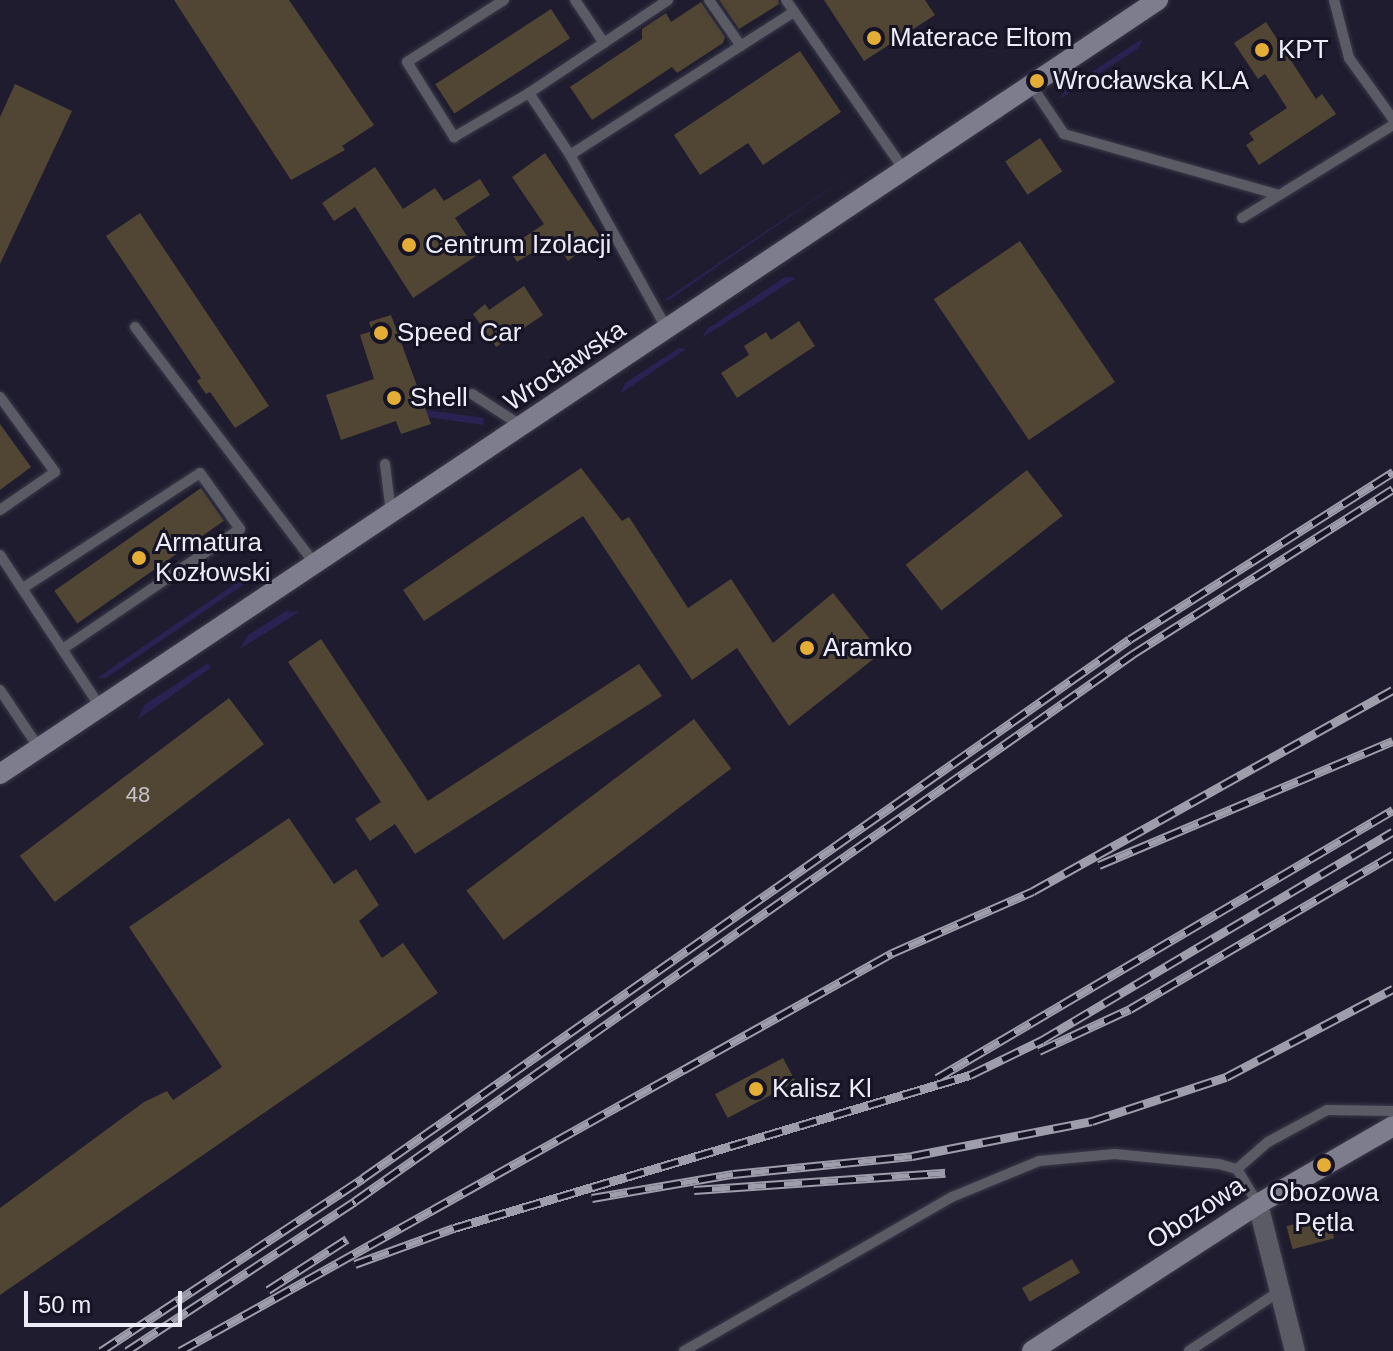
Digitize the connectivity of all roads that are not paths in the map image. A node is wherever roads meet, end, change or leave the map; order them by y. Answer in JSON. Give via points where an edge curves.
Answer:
{"nodes":[{"id":1,"x":504,"y":0,"type":"edge"},
{"id":2,"x":575,"y":0,"type":"edge"},
{"id":3,"x":668,"y":0,"type":"edge"},
{"id":4,"x":709,"y":0,"type":"edge"},
{"id":5,"x":786,"y":0,"type":"edge"},
{"id":6,"x":1158,"y":0,"type":"edge"},
{"id":7,"x":1334,"y":0,"type":"edge"},
{"id":8,"x":794,"y":12,"type":"junction"},
{"id":9,"x":604,"y":43,"type":"junction"},
{"id":10,"x":741,"y":46,"type":"junction"},
{"id":11,"x":1031,"y":85,"type":"junction"},
{"id":12,"x":529,"y":93,"type":"junction"},
{"id":13,"x":1393,"y":119,"type":"edge"},
{"id":14,"x":1393,"y":125,"type":"edge"},
{"id":15,"x":570,"y":155,"type":"junction"},
{"id":16,"x":904,"y":170,"type":"junction"},
{"id":17,"x":1279,"y":195,"type":"junction"},
{"id":18,"x":1242,"y":218,"type":"dead end"},
{"id":19,"x":135,"y":327,"type":"dead end"},
{"id":20,"x":667,"y":329,"type":"junction"},
{"id":21,"x":472,"y":394,"type":"dead end"},
{"id":22,"x":0,"y":397,"type":"edge"},
{"id":23,"x":522,"y":426,"type":"junction"},
{"id":24,"x":385,"y":464,"type":"dead end"},
{"id":25,"x":0,"y":510,"type":"edge"},
{"id":26,"x":391,"y":513,"type":"junction"},
{"id":27,"x":0,"y":555,"type":"edge"},
{"id":28,"x":315,"y":564,"type":"junction"},
{"id":29,"x":23,"y":588,"type":"junction"},
{"id":30,"x":63,"y":649,"type":"junction"},
{"id":31,"x":2,"y":697,"type":"edge"},
{"id":32,"x":101,"y":708,"type":"junction"},
{"id":33,"x":39,"y":748,"type":"junction"},
{"id":34,"x":0,"y":774,"type":"edge"},
{"id":35,"x":1393,"y":1111,"type":"edge"},
{"id":36,"x":1393,"y":1126,"type":"edge"},
{"id":37,"x":1237,"y":1169,"type":"junction"},
{"id":38,"x":1258,"y":1204,"type":"junction"},
{"id":39,"x":1280,"y":1291,"type":"junction"},
{"id":40,"x":684,"y":1351,"type":"edge"},
{"id":41,"x":1033,"y":1351,"type":"edge"},
{"id":42,"x":1189,"y":1351,"type":"edge"},
{"id":43,"x":1295,"y":1351,"type":"edge"}],
"edges":[{"from":1,"to":12,"type":"lane","via":[[407,62],[454,137]]},
{"from":2,"to":9,"type":"lane"},
{"from":3,"to":9,"type":"lane"},
{"from":4,"to":10,"type":"lane"},
{"from":5,"to":8,"type":"lane"},
{"from":6,"to":11,"type":"street","name":"Wrocławska"},
{"from":7,"to":13,"type":"lane","via":[[1349,58]]},
{"from":8,"to":10,"type":"lane"},
{"from":8,"to":16,"type":"lane"},
{"from":9,"to":12,"type":"lane"},
{"from":10,"to":15,"type":"lane"},
{"from":11,"to":16,"type":"street","name":"Wrocławska"},
{"from":11,"to":17,"type":"lane","via":[[1064,134]]},
{"from":12,"to":15,"type":"lane"},
{"from":14,"to":17,"type":"lane"},
{"from":15,"to":20,"type":"lane"},
{"from":16,"to":20,"type":"street","name":"Wrocławska"},
{"from":17,"to":18,"type":"lane"},
{"from":19,"to":28,"type":"lane"},
{"from":20,"to":23,"type":"street","name":"Wrocławska"},
{"from":21,"to":23,"type":"lane"},
{"from":22,"to":25,"type":"lane","via":[[55,472]]},
{"from":23,"to":26,"type":"street","name":"Wrocławska"},
{"from":24,"to":26,"type":"lane"},
{"from":26,"to":28,"type":"street","name":"Wrocławska"},
{"from":27,"to":29,"type":"lane"},
{"from":28,"to":32,"type":"street","name":"Wrocławska"},
{"from":29,"to":30,"type":"lane"},
{"from":29,"to":30,"type":"lane","via":[[200,473],[240,529]]},
{"from":30,"to":32,"type":"lane"},
{"from":31,"to":33,"type":"lane"},
{"from":32,"to":33,"type":"street","name":"Wrocławska"},
{"from":33,"to":34,"type":"street","name":"Wrocławska"},
{"from":35,"to":37,"type":"lane","via":[[1327,1110],[1268,1142]]},
{"from":36,"to":38,"type":"street","name":"Obozowa"},
{"from":37,"to":38,"type":"lane"},
{"from":37,"to":40,"type":"lane","via":[[1189,1158],[1115,1154],[1018,1166],[903,1224]]},
{"from":38,"to":39,"type":"street"},
{"from":38,"to":41,"type":"street","name":"Obozowa"},
{"from":39,"to":42,"type":"lane"},
{"from":39,"to":43,"type":"street"}]}
